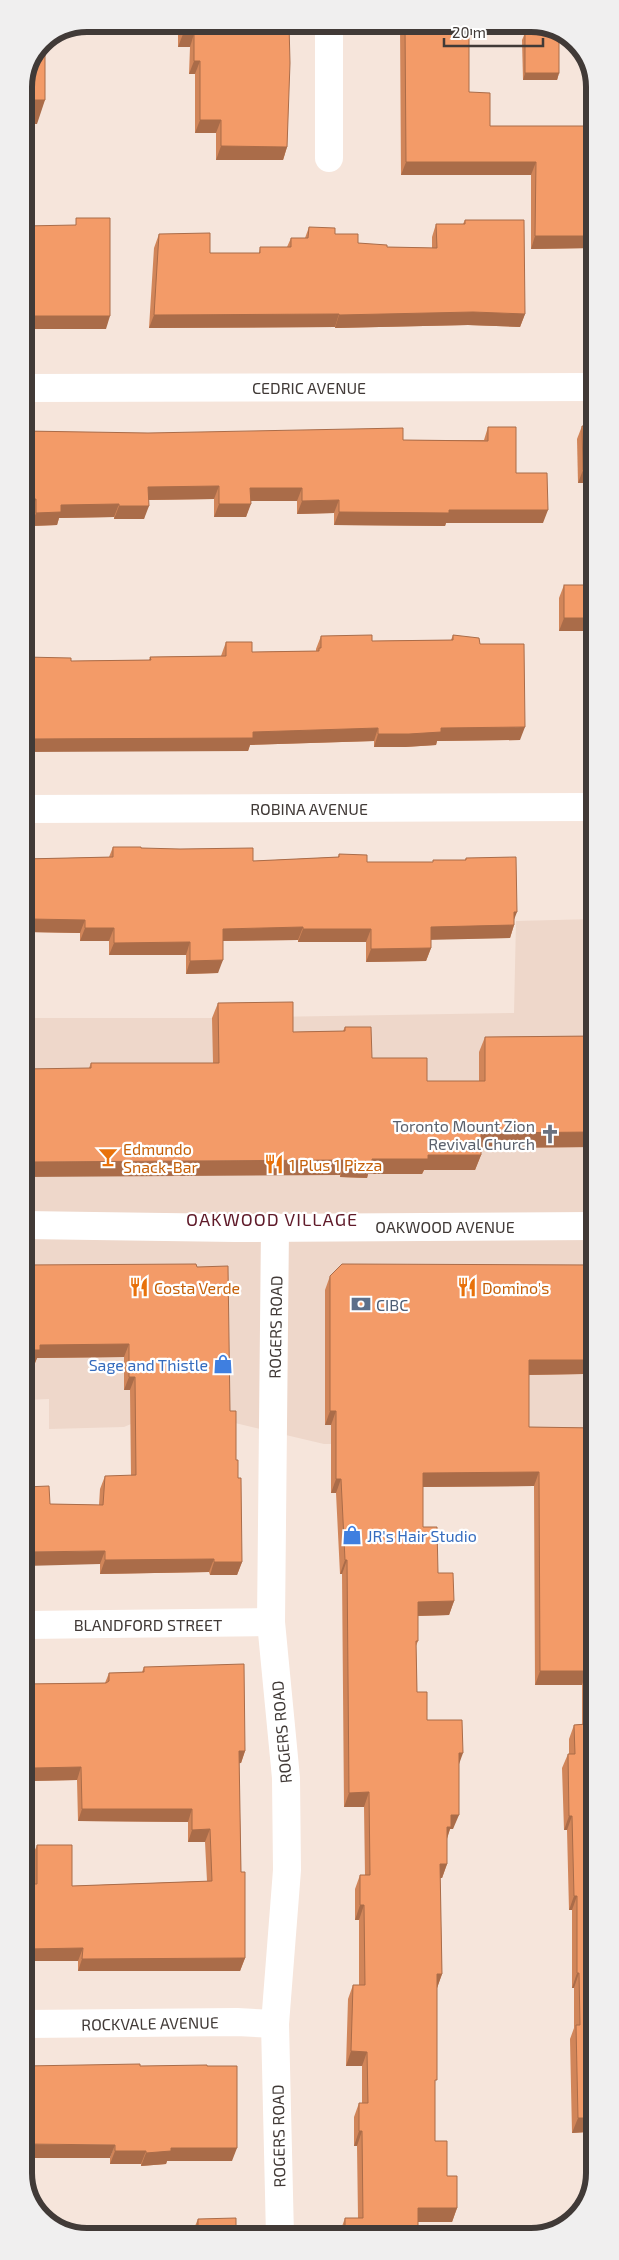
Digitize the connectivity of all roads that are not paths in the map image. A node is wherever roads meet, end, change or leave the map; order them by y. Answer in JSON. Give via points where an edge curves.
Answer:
{"nodes":[{"id":1,"x":329,"y":33,"type":"edge"},
{"id":2,"x":329,"y":158,"type":"dead end"},
{"id":3,"x":586,"y":387,"type":"edge"},
{"id":4,"x":32,"y":388,"type":"edge"},
{"id":5,"x":586,"y":807,"type":"edge"},
{"id":6,"x":32,"y":809,"type":"edge"},
{"id":7,"x":32,"y":1225,"type":"edge"},
{"id":8,"x":586,"y":1226,"type":"edge"},
{"id":9,"x":276,"y":1228,"type":"junction"},
{"id":10,"x":271,"y":1622,"type":"junction"},
{"id":11,"x":32,"y":1626,"type":"edge"},
{"id":12,"x":32,"y":2024,"type":"edge"},
{"id":13,"x":276,"y":2024,"type":"junction"},
{"id":14,"x":280,"y":2227,"type":"edge"}],
"edges":[{"from":1,"to":2,"type":"street"},
{"from":3,"to":4,"type":"street","name":"CEDRIC AVENUE"},
{"from":5,"to":6,"type":"street","name":"ROBINA AVENUE"},
{"from":7,"to":9,"type":"street","name":"OAKWOOD AVENUE"},
{"from":8,"to":9,"type":"street","name":"OAKWOOD AVENUE"},
{"from":9,"to":10,"type":"street","name":"ROGERS ROAD"},
{"from":10,"to":11,"type":"street","name":"BLANDFORD STREET"},
{"from":10,"to":13,"type":"street","name":"ROGERS ROAD","via":[[283,1736],[287,1843]]},
{"from":12,"to":13,"type":"street","name":"ROCKVALE AVENUE"},
{"from":13,"to":14,"type":"street","name":"ROGERS ROAD"}]}
